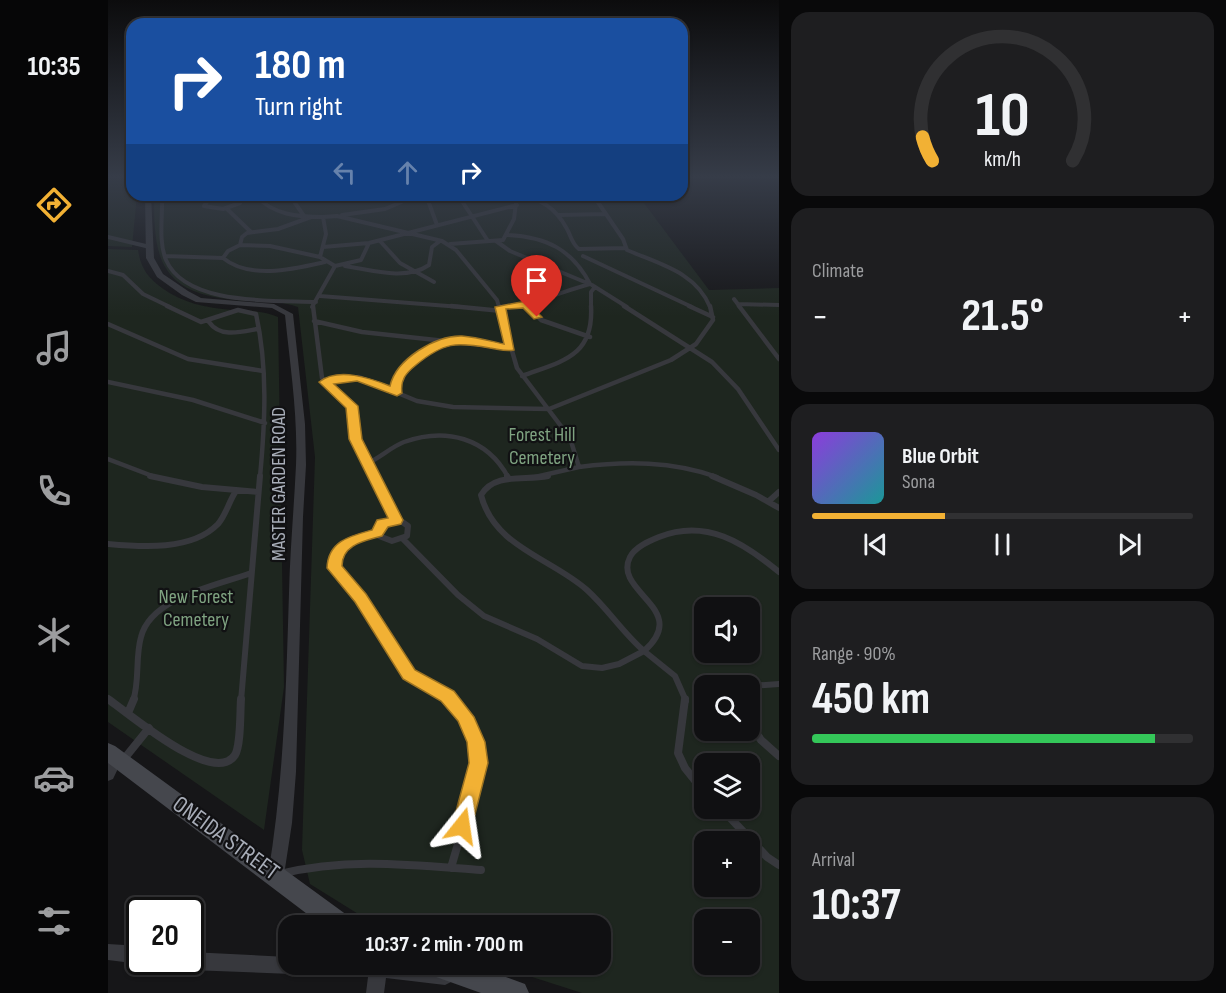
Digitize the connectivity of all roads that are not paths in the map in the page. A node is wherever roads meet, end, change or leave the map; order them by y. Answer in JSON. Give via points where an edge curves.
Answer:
{"nodes":[{"id":1,"x":149,"y":223,"type":"edge"},
{"id":2,"x":163,"y":223,"type":"edge"},
{"id":3,"x":242,"y":223,"type":"edge"},
{"id":4,"x":294,"y":223,"type":"edge"},
{"id":5,"x":324,"y":223,"type":"edge"},
{"id":6,"x":366,"y":223,"type":"edge"},
{"id":7,"x":443,"y":223,"type":"edge"},
{"id":8,"x":476,"y":223,"type":"edge"},
{"id":9,"x":511,"y":223,"type":"edge"},
{"id":10,"x":564,"y":223,"type":"edge"},
{"id":11,"x":611,"y":223,"type":"edge"},
{"id":12,"x":437,"y":225,"type":"joint"},
{"id":13,"x":251,"y":232,"type":"junction"},
{"id":14,"x":404,"y":233,"type":"junction"},
{"id":15,"x":508,"y":235,"type":"junction"},
{"id":16,"x":108,"y":237,"type":"edge"},
{"id":17,"x":380,"y":241,"type":"junction"},
{"id":18,"x":441,"y":241,"type":"junction"},
{"id":19,"x":488,"y":241,"type":"junction"},
{"id":20,"x":496,"y":241,"type":"junction"},
{"id":21,"x":369,"y":243,"type":"junction"},
{"id":22,"x":241,"y":244,"type":"junction"},
{"id":23,"x":358,"y":244,"type":"junction"},
{"id":24,"x":450,"y":244,"type":"junction"},
{"id":25,"x":150,"y":247,"type":"junction"},
{"id":26,"x":323,"y":247,"type":"junction"},
{"id":27,"x":365,"y":248,"type":"junction"},
{"id":28,"x":578,"y":248,"type":"junction"},
{"id":29,"x":626,"y":248,"type":"junction"},
{"id":30,"x":563,"y":249,"type":"junction"},
{"id":31,"x":593,"y":250,"type":"junction"},
{"id":32,"x":583,"y":255,"type":"junction"},
{"id":33,"x":165,"y":256,"type":"junction"},
{"id":34,"x":320,"y":257,"type":"junction"},
{"id":35,"x":223,"y":258,"type":"junction"},
{"id":36,"x":574,"y":261,"type":"junction"},
{"id":37,"x":325,"y":262,"type":"junction"},
{"id":38,"x":335,"y":266,"type":"junction"},
{"id":39,"x":345,"y":266,"type":"junction"},
{"id":40,"x":428,"y":266,"type":"junction"},
{"id":41,"x":108,"y":271,"type":"edge"},
{"id":42,"x":414,"y":272,"type":"junction"},
{"id":43,"x":593,"y":285,"type":"junction"},
{"id":44,"x":318,"y":299,"type":"junction"},
{"id":45,"x":734,"y":299,"type":"dead end"},
{"id":46,"x":526,"y":304,"type":"junction"},
{"id":47,"x":738,"y":304,"type":"junction"},
{"id":48,"x":779,"y":305,"type":"edge"},
{"id":49,"x":501,"y":309,"type":"junction"},
{"id":50,"x":713,"y":316,"type":"junction"},
{"id":51,"x":314,"y":321,"type":"junction"},
{"id":52,"x":209,"y":322,"type":"junction"},
{"id":53,"x":108,"y":324,"type":"edge"},
{"id":54,"x":257,"y":329,"type":"junction"},
{"id":55,"x":590,"y":337,"type":"junction"},
{"id":56,"x":453,"y":339,"type":"junction"},
{"id":57,"x":691,"y":347,"type":"junction"},
{"id":58,"x":510,"y":348,"type":"junction"},
{"id":59,"x":779,"y":359,"type":"edge"},
{"id":60,"x":263,"y":371,"type":"junction"},
{"id":61,"x":522,"y":376,"type":"junction"},
{"id":62,"x":108,"y":382,"type":"edge"},
{"id":63,"x":325,"y":382,"type":"junction"},
{"id":64,"x":397,"y":393,"type":"junction"},
{"id":65,"x":549,"y":409,"type":"junction"},
{"id":66,"x":265,"y":423,"type":"junction"},
{"id":67,"x":778,"y":447,"type":"edge"},
{"id":68,"x":108,"y":459,"type":"edge"},
{"id":69,"x":368,"y":463,"type":"junction"},
{"id":70,"x":579,"y":467,"type":"junction"},
{"id":71,"x":508,"y":479,"type":"junction"},
{"id":72,"x":236,"y":491,"type":"junction"},
{"id":73,"x":258,"y":492,"type":"junction"},
{"id":74,"x":779,"y":492,"type":"edge"},
{"id":75,"x":769,"y":501,"type":"junction"},
{"id":76,"x":779,"y":508,"type":"edge"},
{"id":77,"x":396,"y":520,"type":"junction"},
{"id":78,"x":377,"y":533,"type":"junction"},
{"id":79,"x":403,"y":539,"type":"junction"},
{"id":80,"x":108,"y":544,"type":"edge"},
{"id":81,"x":779,"y":572,"type":"edge"},
{"id":82,"x":250,"y":573,"type":"junction"},
{"id":83,"x":644,"y":651,"type":"junction"},
{"id":84,"x":779,"y":684,"type":"edge"},
{"id":85,"x":760,"y":685,"type":"edge"},
{"id":86,"x":108,"y":699,"type":"edge"},
{"id":87,"x":128,"y":712,"type":"junction"},
{"id":88,"x":149,"y":728,"type":"junction"},
{"id":89,"x":760,"y":739,"type":"edge"},
{"id":90,"x":779,"y":756,"type":"edge"},
{"id":91,"x":114,"y":762,"type":"edge"},
{"id":92,"x":694,"y":778,"type":"edge"},
{"id":93,"x":731,"y":819,"type":"edge"},
{"id":94,"x":779,"y":865,"type":"edge"},
{"id":95,"x":451,"y":868,"type":"junction"},
{"id":96,"x":480,"y":870,"type":"dead end"},
{"id":97,"x":276,"y":875,"type":"junction"},
{"id":98,"x":329,"y":915,"type":"edge"},
{"id":99,"x":108,"y":952,"type":"edge"},
{"id":100,"x":126,"y":954,"type":"edge"},
{"id":101,"x":204,"y":962,"type":"edge"},
{"id":102,"x":278,"y":965,"type":"edge"},
{"id":103,"x":377,"y":975,"type":"edge"},
{"id":104,"x":433,"y":975,"type":"edge"},
{"id":105,"x":465,"y":975,"type":"edge"},
{"id":106,"x":479,"y":980,"type":"junction"},
{"id":107,"x":375,"y":993,"type":"edge"},
{"id":108,"x":516,"y":993,"type":"edge"}],
"edges":[{"from":1,"to":25,"type":"street","name":"MASTER GARDEN ROAD"},
{"from":2,"to":33,"type":"lane"},
{"from":3,"to":13,"type":"lane"},
{"from":4,"to":13,"type":"lane"},
{"from":5,"to":26,"type":"lane","via":[[327,234]]},
{"from":6,"to":14,"type":"lane"},
{"from":7,"to":12,"type":"lane"},
{"from":8,"to":19,"type":"lane"},
{"from":9,"to":15,"type":"lane"},
{"from":10,"to":28,"type":"lane"},
{"from":11,"to":29,"type":"lane"},
{"from":12,"to":14,"type":"lane"},
{"from":13,"to":22,"type":"lane","via":[[242,237]]},
{"from":14,"to":17,"type":"lane"},
{"from":14,"to":18,"type":"lane"},
{"from":15,"to":20,"type":"lane"},
{"from":15,"to":30,"type":"lane","via":[[540,237]]},
{"from":16,"to":25,"type":"lane"},
{"from":17,"to":21,"type":"lane"},
{"from":17,"to":42,"type":"lane","via":[[393,257]]},
{"from":18,"to":24,"type":"lane"},
{"from":18,"to":40,"type":"lane","via":[[432,247],[432,262]]},
{"from":19,"to":20,"type":"lane"},
{"from":19,"to":24,"type":"lane"},
{"from":20,"to":43,"type":"lane","via":[[510,251]]},
{"from":21,"to":23,"type":"lane"},
{"from":21,"to":27,"type":"lane"},
{"from":22,"to":34,"type":"lane"},
{"from":22,"to":35,"type":"lane"},
{"from":23,"to":26,"type":"lane"},
{"from":23,"to":27,"type":"lane"},
{"from":24,"to":49,"type":"lane","via":[[489,287]]},
{"from":25,"to":97,"type":"street","name":"MASTER GARDEN ROAD","via":[[154,267],[185,293],[215,303],[274,306],[289,314],[301,465],[292,767]]},
{"from":26,"to":34,"type":"lane"},
{"from":27,"to":39,"type":"lane","via":[[361,260]]},
{"from":28,"to":30,"type":"lane"},
{"from":28,"to":31,"type":"lane"},
{"from":28,"to":32,"type":"lane"},
{"from":29,"to":31,"type":"lane"},
{"from":29,"to":50,"type":"lane","via":[[696,283]]},
{"from":30,"to":36,"type":"lane"},
{"from":31,"to":32,"type":"lane"},
{"from":32,"to":36,"type":"lane"},
{"from":32,"to":50,"type":"lane"},
{"from":33,"to":35,"type":"lane"},
{"from":33,"to":44,"type":"lane","via":[[183,280],[212,295]]},
{"from":34,"to":37,"type":"lane"},
{"from":35,"to":37,"type":"lane","via":[[238,268],[254,270]]},
{"from":36,"to":43,"type":"lane"},
{"from":37,"to":38,"type":"lane"},
{"from":38,"to":39,"type":"lane"},
{"from":38,"to":44,"type":"lane"},
{"from":39,"to":42,"type":"lane"},
{"from":40,"to":42,"type":"lane"},
{"from":40,"to":42,"type":"lane","via":[[432,280]]},
{"from":41,"to":52,"type":"lane","via":[[123,276],[143,294],[201,322]]},
{"from":43,"to":46,"type":"lane"},
{"from":43,"to":55,"type":"lane"},
{"from":43,"to":57,"type":"lane"},
{"from":44,"to":49,"type":"lane","via":[[444,305],[473,311]]},
{"from":44,"to":51,"type":"lane","via":[[312,307]]},
{"from":45,"to":47,"type":"lane"},
{"from":46,"to":49,"type":"lane"},
{"from":46,"to":55,"type":"lane","via":[[541,320]]},
{"from":47,"to":48,"type":"lane"},
{"from":47,"to":59,"type":"lane"},
{"from":49,"to":58,"type":"lane"},
{"from":50,"to":57,"type":"lane","via":[[708,330]]},
{"from":51,"to":56,"type":"lane","via":[[361,334]]},
{"from":51,"to":63,"type":"lane","via":[[319,368]]},
{"from":52,"to":54,"type":"lane","via":[[220,331]]},
{"from":52,"to":54,"type":"lane","via":[[226,312],[245,311],[256,314]]},
{"from":53,"to":60,"type":"lane","via":[[188,359]]},
{"from":54,"to":60,"type":"lane","via":[[262,342]]},
{"from":55,"to":61,"type":"lane","via":[[573,354]]},
{"from":56,"to":58,"type":"lane"},
{"from":56,"to":64,"type":"lane","via":[[407,365],[398,376]]},
{"from":57,"to":65,"type":"lane","via":[[657,367]]},
{"from":57,"to":67,"type":"lane","via":[[738,389]]},
{"from":58,"to":61,"type":"lane"},
{"from":60,"to":66,"type":"lane"},
{"from":61,"to":65,"type":"lane"},
{"from":62,"to":66,"type":"lane","via":[[193,400]]},
{"from":63,"to":64,"type":"lane","via":[[359,377]]},
{"from":63,"to":69,"type":"lane","via":[[352,406],[356,439]]},
{"from":64,"to":65,"type":"lane","via":[[453,407]]},
{"from":65,"to":70,"type":"lane","via":[[570,438]]},
{"from":66,"to":73,"type":"lane"},
{"from":68,"to":72,"type":"lane","via":[[149,474]]},
{"from":69,"to":71,"type":"lane","via":[[404,442],[458,436],[492,452]]},
{"from":69,"to":77,"type":"lane"},
{"from":70,"to":71,"type":"lane","via":[[544,477]]},
{"from":70,"to":75,"type":"lane","via":[[626,462],[680,467],[721,478]]},
{"from":71,"to":83,"type":"lane","via":[[493,483],[481,495],[488,518],[512,541],[588,591]]},
{"from":72,"to":73,"type":"lane"},
{"from":72,"to":80,"type":"lane","via":[[217,525],[204,533],[152,546]]},
{"from":73,"to":82,"type":"lane"},
{"from":74,"to":75,"type":"lane"},
{"from":75,"to":76,"type":"lane"},
{"from":77,"to":78,"type":"lane","via":[[382,523]]},
{"from":77,"to":79,"type":"lane","via":[[409,529]]},
{"from":78,"to":79,"type":"lane","via":[[387,541]]},
{"from":78,"to":95,"type":"lane","via":[[341,548],[334,568],[361,598],[409,674],[447,696],[465,717],[476,742],[478,763]]},
{"from":79,"to":83,"type":"lane","via":[[484,616],[537,639],[582,666],[602,668],[620,664]]},
{"from":81,"to":83,"type":"lane","via":[[738,542],[707,530],[675,530],[646,543],[630,556],[628,564],[659,618],[660,633],[655,644]]},
{"from":82,"to":87,"type":"lane","via":[[166,604],[146,619],[138,651],[136,699]]},
{"from":82,"to":88,"type":"lane","via":[[237,752],[231,762],[208,765]]},
{"from":83,"to":92,"type":"lane","via":[[683,688],[686,701],[677,747],[680,760]]},
{"from":84,"to":85,"type":"lane"},
{"from":86,"to":87,"type":"lane"},
{"from":87,"to":88,"type":"lane"},
{"from":88,"to":91,"type":"lane"},
{"from":89,"to":90,"type":"lane"},
{"from":91,"to":97,"type":"street","name":"ONEIDA STREET"},
{"from":93,"to":94,"type":"lane"},
{"from":95,"to":96,"type":"lane"},
{"from":95,"to":97,"type":"lane","via":[[308,865]]},
{"from":97,"to":98,"type":"street","name":"ONEIDA STREET"},
{"from":99,"to":100,"type":"street"},
{"from":101,"to":102,"type":"street"},
{"from":103,"to":107,"type":"street"},
{"from":104,"to":106,"type":"street"},
{"from":105,"to":106,"type":"street"},
{"from":106,"to":108,"type":"street"}]}
